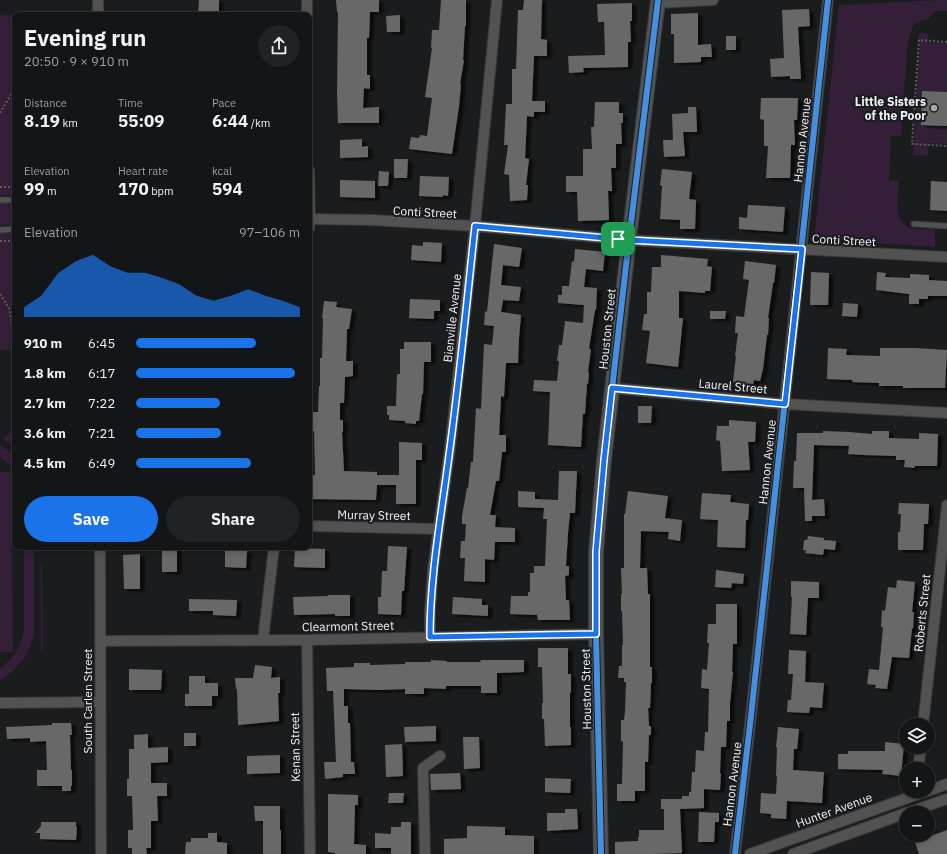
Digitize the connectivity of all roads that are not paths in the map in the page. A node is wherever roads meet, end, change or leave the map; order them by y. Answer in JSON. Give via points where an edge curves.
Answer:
{"nodes":[{"id":1,"x":98,"y":0,"type":"edge"},
{"id":2,"x":307,"y":0,"type":"edge"},
{"id":3,"x":497,"y":0,"type":"edge"},
{"id":4,"x":713,"y":0,"type":"edge"},
{"id":5,"x":828,"y":0,"type":"edge"},
{"id":6,"x":658,"y":1,"type":"edge"},
{"id":7,"x":98,"y":12,"type":"edge"},
{"id":8,"x":307,"y":12,"type":"edge"},
{"id":9,"x":0,"y":200,"type":"edge"},
{"id":10,"x":12,"y":200,"type":"edge"},
{"id":11,"x":312,"y":222,"type":"edge"},
{"id":12,"x":914,"y":224,"type":"dead end"},
{"id":13,"x":475,"y":226,"type":"junction"},
{"id":14,"x":947,"y":226,"type":"edge"},
{"id":15,"x":12,"y":229,"type":"edge"},
{"id":16,"x":0,"y":230,"type":"edge"},
{"id":17,"x":628,"y":240,"type":"junction"},
{"id":18,"x":802,"y":249,"type":"junction"},
{"id":19,"x":947,"y":258,"type":"edge"},
{"id":20,"x":612,"y":388,"type":"junction"},
{"id":21,"x":785,"y":404,"type":"junction"},
{"id":22,"x":947,"y":413,"type":"edge"},
{"id":23,"x":947,"y":505,"type":"edge"},
{"id":24,"x":312,"y":526,"type":"edge"},
{"id":25,"x":438,"y":529,"type":"junction"},
{"id":26,"x":100,"y":550,"type":"edge"},
{"id":27,"x":274,"y":550,"type":"edge"},
{"id":28,"x":596,"y":634,"type":"junction"},
{"id":29,"x":430,"y":637,"type":"junction"},
{"id":30,"x":263,"y":640,"type":"junction"},
{"id":31,"x":307,"y":640,"type":"junction"},
{"id":32,"x":100,"y":641,"type":"junction"},
{"id":33,"x":100,"y":702,"type":"junction"},
{"id":34,"x":0,"y":703,"type":"edge"},
{"id":35,"x":924,"y":718,"type":"edge"},
{"id":36,"x":440,"y":756,"type":"dead end"},
{"id":37,"x":947,"y":784,"type":"edge"},
{"id":38,"x":935,"y":788,"type":"edge"},
{"id":39,"x":902,"y":798,"type":"edge"},
{"id":40,"x":947,"y":799,"type":"edge"},
{"id":41,"x":927,"y":806,"type":"edge"},
{"id":42,"x":899,"y":816,"type":"edge"},
{"id":43,"x":101,"y":854,"type":"edge"},
{"id":44,"x":310,"y":854,"type":"edge"},
{"id":45,"x":425,"y":854,"type":"edge"},
{"id":46,"x":601,"y":854,"type":"edge"},
{"id":47,"x":735,"y":854,"type":"edge"},
{"id":48,"x":750,"y":854,"type":"edge"},
{"id":49,"x":793,"y":854,"type":"edge"}],
"edges":[{"from":1,"to":7,"type":"street"},
{"from":2,"to":8,"type":"street"},
{"from":3,"to":13,"type":"street","name":"Bienville Avenue"},
{"from":4,"to":6,"type":"street"},
{"from":5,"to":18,"type":"street","name":"Hannon Avenue"},
{"from":6,"to":17,"type":"street","name":"Houston Street"},
{"from":9,"to":10,"type":"lane"},
{"from":11,"to":13,"type":"street","name":"Conti Street","via":[[372,220]]},
{"from":12,"to":14,"type":"lane"},
{"from":13,"to":17,"type":"street","name":"Conti Street"},
{"from":13,"to":25,"type":"street","name":"Bienville Avenue","via":[[450,448]]},
{"from":15,"to":16,"type":"lane"},
{"from":17,"to":18,"type":"street","name":"Conti Street"},
{"from":17,"to":20,"type":"street","name":"Houston Street"},
{"from":18,"to":19,"type":"street","name":"Conti Street"},
{"from":18,"to":21,"type":"street","name":"Hannon Avenue"},
{"from":20,"to":21,"type":"street","name":"Laurel Street"},
{"from":20,"to":28,"type":"street","name":"Houston Street","via":[[596,552]]},
{"from":21,"to":22,"type":"street","name":"Laurel Street"},
{"from":21,"to":47,"type":"street","name":"Hannon Avenue"},
{"from":23,"to":35,"type":"street","name":"Roberts Street"},
{"from":24,"to":25,"type":"street","name":"Murray Street"},
{"from":25,"to":29,"type":"street","name":"Bienville Avenue","via":[[430,604]]},
{"from":26,"to":32,"type":"street","name":"South Carlen Street"},
{"from":27,"to":30,"type":"street"},
{"from":28,"to":29,"type":"street","name":"Clearmont Street"},
{"from":28,"to":46,"type":"street","name":"Houston Street"},
{"from":29,"to":31,"type":"street","name":"Clearmont Street"},
{"from":30,"to":31,"type":"street","name":"Clearmont Street"},
{"from":30,"to":32,"type":"street","name":"Clearmont Street"},
{"from":31,"to":44,"type":"street","name":"Kenan Street"},
{"from":32,"to":33,"type":"street","name":"South Carlen Street"},
{"from":33,"to":34,"type":"street"},
{"from":33,"to":43,"type":"street","name":"South Carlen Street"},
{"from":36,"to":45,"type":"street","via":[[424,768]]},
{"from":37,"to":38,"type":"street","name":"Hunter Avenue"},
{"from":39,"to":48,"type":"street","name":"Hunter Avenue"},
{"from":40,"to":41,"type":"street"},
{"from":42,"to":49,"type":"street"}]}
